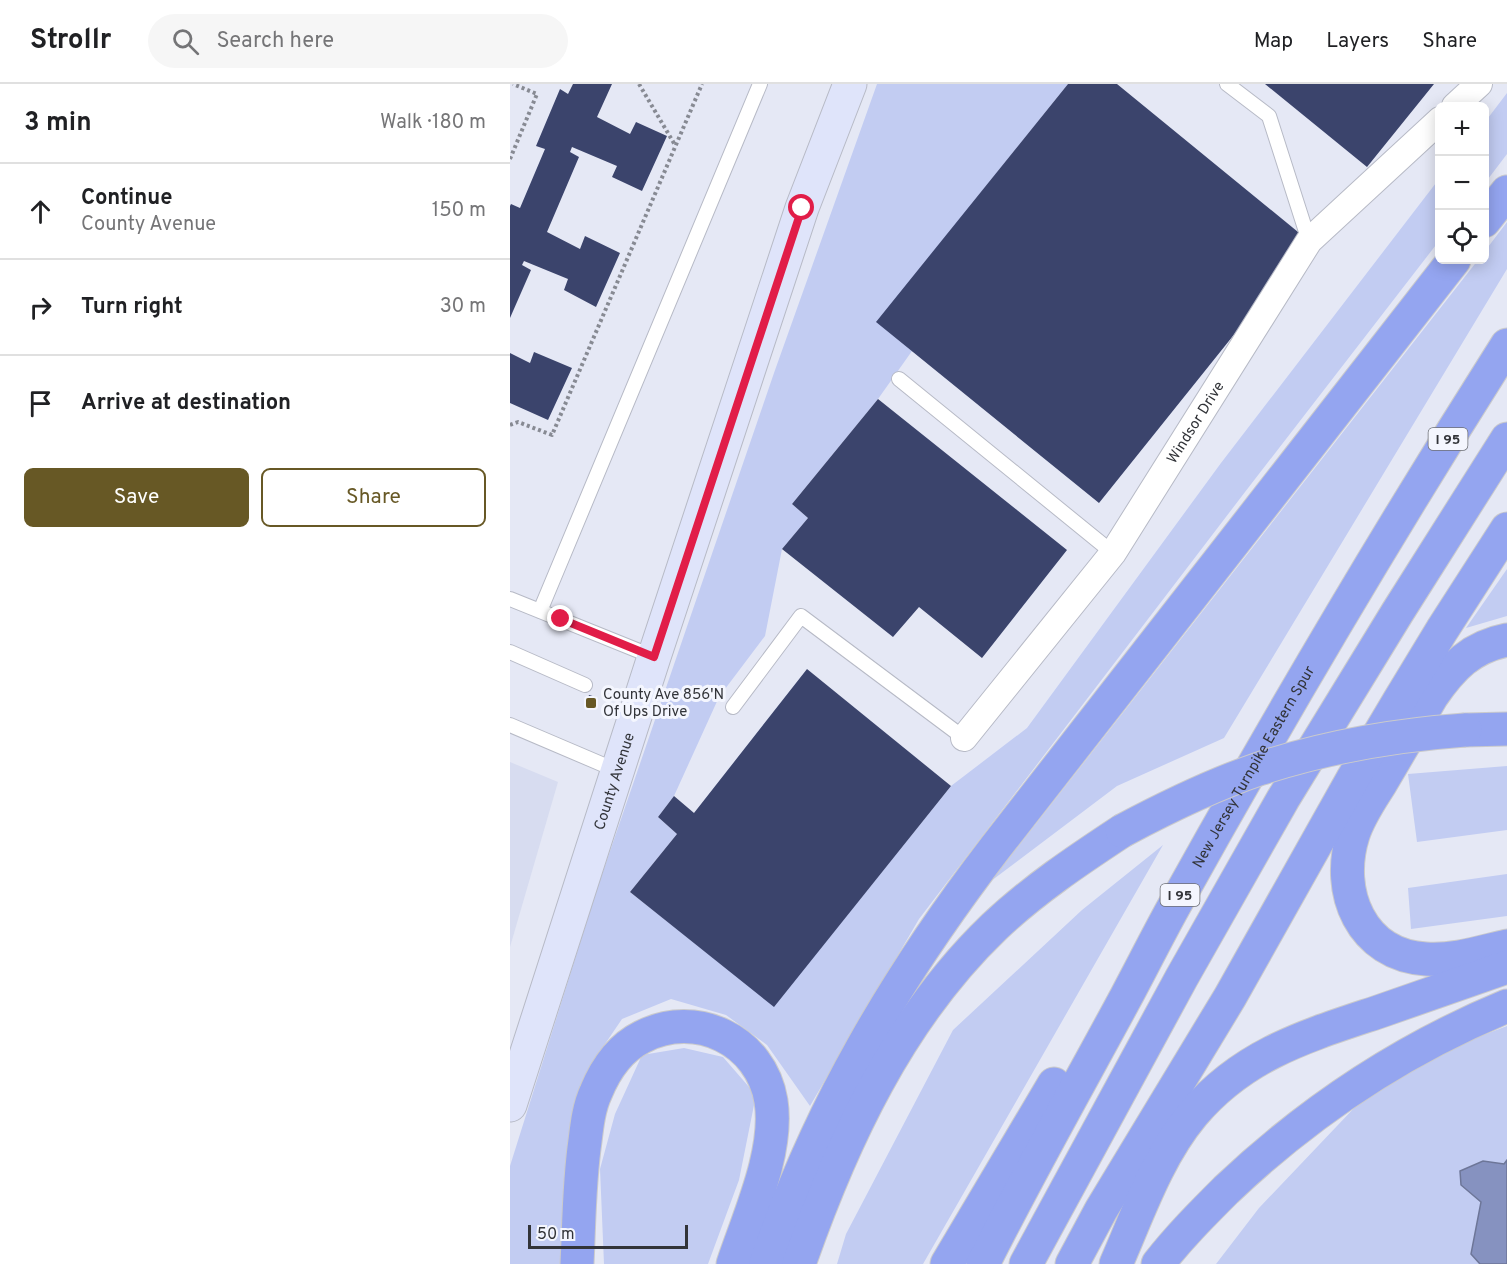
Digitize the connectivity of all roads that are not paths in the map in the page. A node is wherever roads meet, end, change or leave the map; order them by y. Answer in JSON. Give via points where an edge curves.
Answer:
{"nodes":[{"id":1,"x":760,"y":84,"type":"edge"},
{"id":2,"x":850,"y":84,"type":"edge"},
{"id":3,"x":1227,"y":84,"type":"edge"},
{"id":4,"x":1479,"y":84,"type":"edge"},
{"id":5,"x":1459,"y":102,"type":"edge"},
{"id":6,"x":1435,"y":125,"type":"edge"},
{"id":7,"x":1507,"y":192,"type":"edge"},
{"id":8,"x":1489,"y":216,"type":"edge"},
{"id":9,"x":1309,"y":241,"type":"junction"},
{"id":10,"x":1451,"y":264,"type":"edge"},
{"id":11,"x":1507,"y":345,"type":"edge"},
{"id":12,"x":899,"y":379,"type":"dead end"},
{"id":13,"x":1507,"y":439,"type":"edge"},
{"id":14,"x":1507,"y":529,"type":"edge"},
{"id":15,"x":1391,"y":533,"type":"junction"},
{"id":16,"x":1113,"y":553,"type":"junction"},
{"id":17,"x":510,"y":599,"type":"edge"},
{"id":18,"x":540,"y":611,"type":"junction"},
{"id":19,"x":1507,"y":640,"type":"edge"},
{"id":20,"x":510,"y":652,"type":"edge"},
{"id":21,"x":654,"y":657,"type":"junction"},
{"id":22,"x":585,"y":685,"type":"dead end"},
{"id":23,"x":1349,"y":691,"type":"junction"},
{"id":24,"x":733,"y":707,"type":"dead end"},
{"id":25,"x":510,"y":725,"type":"edge"},
{"id":26,"x":1507,"y":729,"type":"edge"},
{"id":27,"x":964,"y":738,"type":"joint"},
{"id":28,"x":618,"y":771,"type":"junction"},
{"id":29,"x":1507,"y":946,"type":"edge"},
{"id":30,"x":1507,"y":967,"type":"edge"},
{"id":31,"x":1507,"y":1006,"type":"edge"},
{"id":32,"x":510,"y":1105,"type":"edge"},
{"id":33,"x":577,"y":1264,"type":"edge"},
{"id":34,"x":733,"y":1264,"type":"edge"},
{"id":35,"x":766,"y":1264,"type":"edge"},
{"id":36,"x":799,"y":1264,"type":"edge"},
{"id":37,"x":947,"y":1264,"type":"edge"},
{"id":38,"x":983,"y":1264,"type":"edge"},
{"id":39,"x":1026,"y":1264,"type":"edge"},
{"id":40,"x":1059,"y":1264,"type":"edge"},
{"id":41,"x":1072,"y":1264,"type":"edge"},
{"id":42,"x":1116,"y":1264,"type":"edge"},
{"id":43,"x":1158,"y":1264,"type":"edge"}],
"edges":[{"from":1,"to":18,"type":"lane"},
{"from":2,"to":21,"type":"main road","name":"County Avenue","via":[[802,208]]},
{"from":3,"to":9,"type":"lane","via":[[1269,116]]},
{"from":4,"to":5,"type":"street"},
{"from":6,"to":9,"type":"street","name":"Windsor Drive"},
{"from":7,"to":8,"type":"highway"},
{"from":9,"to":16,"type":"street","name":"Windsor Drive"},
{"from":10,"to":35,"type":"highway","via":[[938,925],[837,1092]]},
{"from":11,"to":15,"type":"highway","name":"New Jersey Turnpike Eastern Spur","number":"I 95"},
{"from":12,"to":16,"type":"lane"},
{"from":13,"to":23,"type":"highway","number":"I 95"},
{"from":14,"to":41,"type":"highway","via":[[1398,701]]},
{"from":15,"to":37,"type":"highway","via":[[1327,608],[1201,819],[1065,1065]]},
{"from":15,"to":38,"type":"highway","name":"New Jersey Turnpike Eastern Spur","number":"I 95","via":[[1172,910]]},
{"from":16,"to":27,"type":"street","name":"Windsor Drive"},
{"from":17,"to":18,"type":"lane"},
{"from":18,"to":21,"type":"lane"},
{"from":19,"to":29,"type":"highway","via":[[1466,657],[1442,682],[1358,822],[1347,873],[1349,896],[1360,921],[1393,952],[1439,959]]},
{"from":20,"to":22,"type":"lane"},
{"from":21,"to":28,"type":"main road","name":"County Avenue"},
{"from":23,"to":39,"type":"highway","number":"I 95","via":[[1234,884]]},
{"from":23,"to":40,"type":"highway","via":[[1311,785],[1169,1044]]},
{"from":24,"to":27,"type":"lane","via":[[801,616]]},
{"from":25,"to":28,"type":"lane"},
{"from":26,"to":36,"type":"highway","bridge":true,"via":[[1401,736],[1317,753],[1259,770],[1184,800],[1122,831],[1051,879],[970,952],[903,1039],[849,1138]]},
{"from":28,"to":32,"type":"main road","name":"County Avenue"},
{"from":30,"to":42,"type":"highway","via":[[1309,1035],[1235,1074],[1192,1115],[1170,1147]]},
{"from":31,"to":43,"type":"highway","via":[[1410,1052],[1324,1108],[1255,1163],[1186,1230]]},
{"from":33,"to":34,"type":"highway","via":[[583,1151],[596,1093],[603,1077],[626,1048],[657,1030],[675,1027],[709,1030],[740,1045],[761,1070],[771,1098],[770,1149]]}]}
